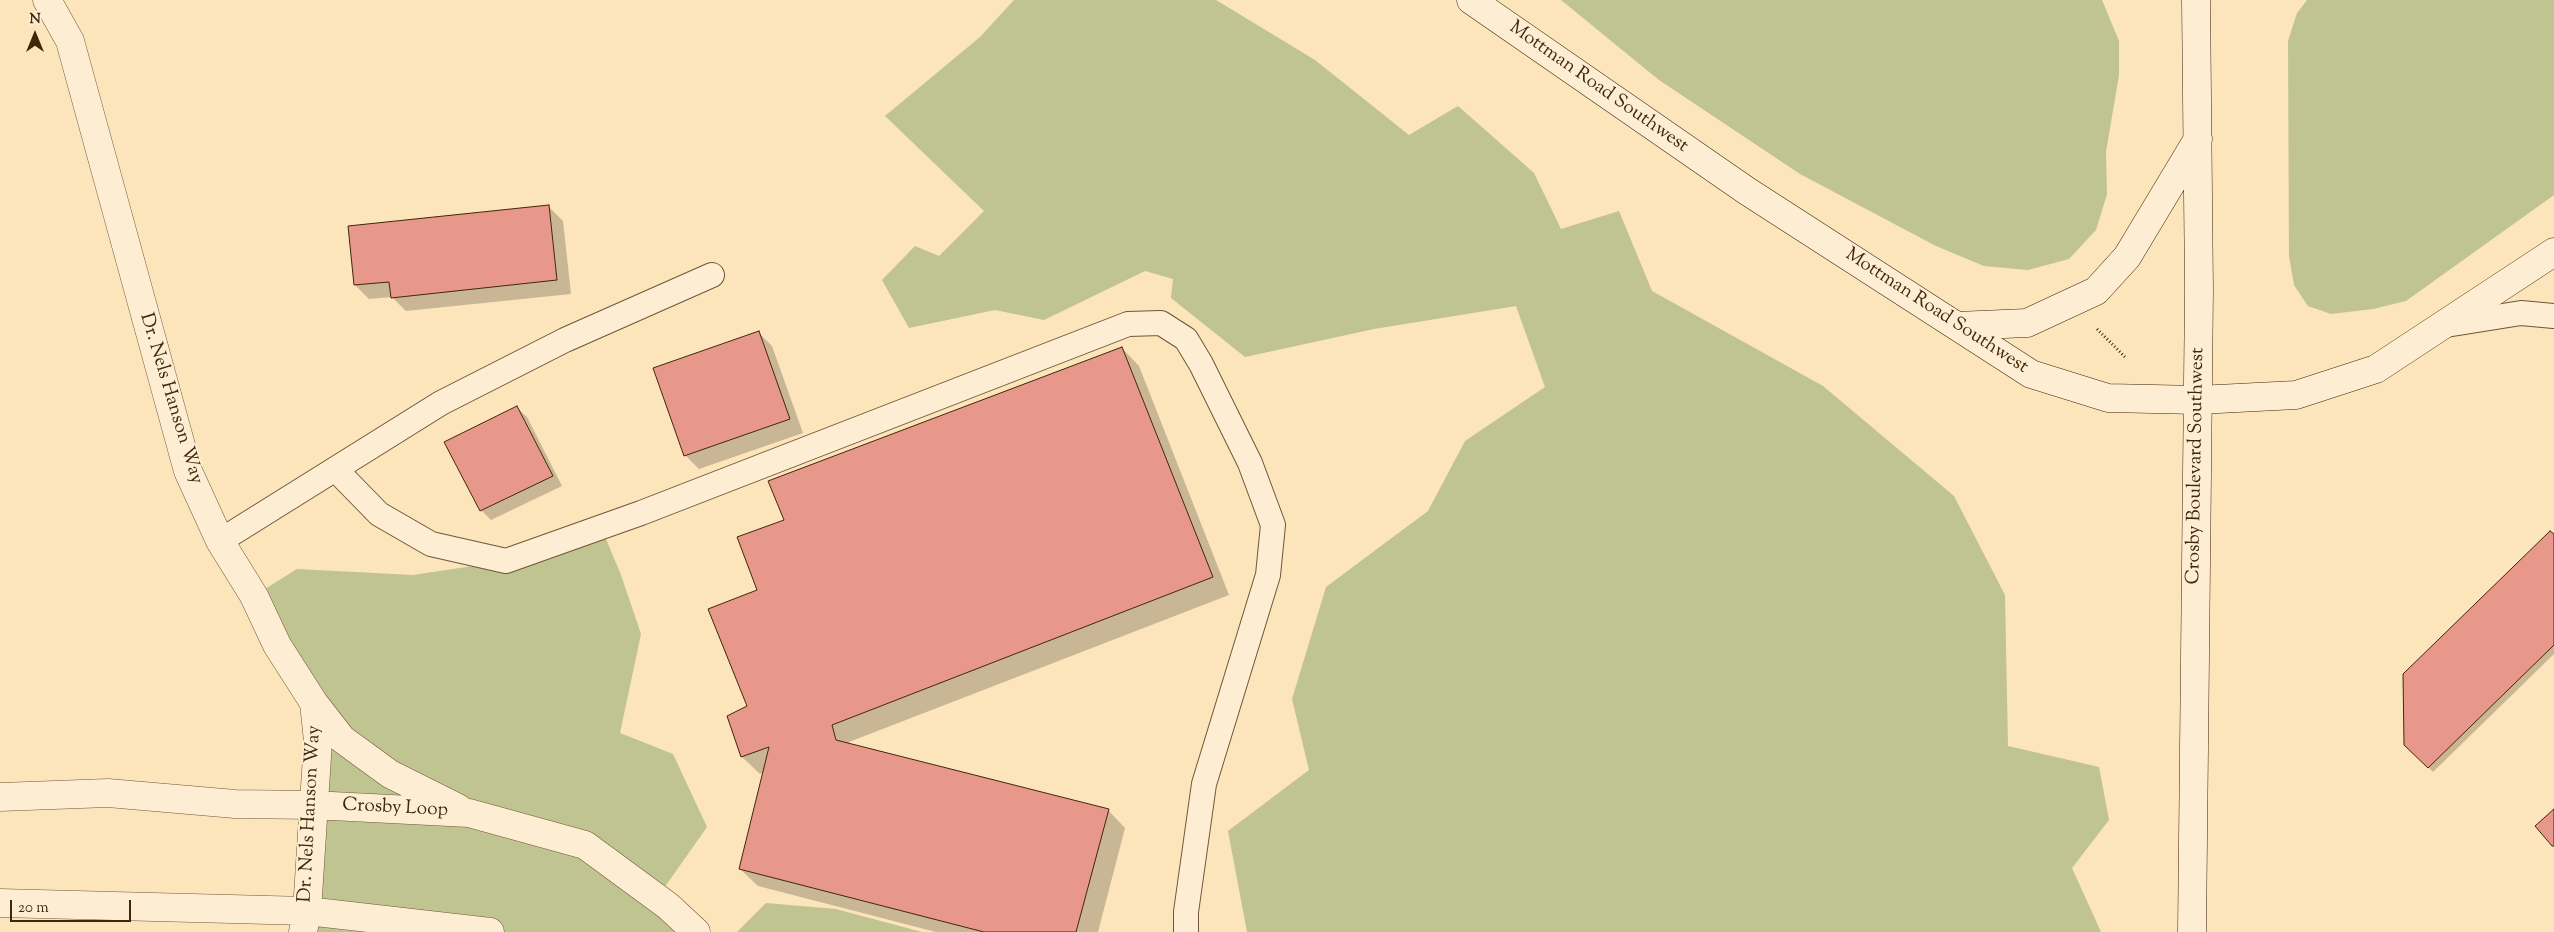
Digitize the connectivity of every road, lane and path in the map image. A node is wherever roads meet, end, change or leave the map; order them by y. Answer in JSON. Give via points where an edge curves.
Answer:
{"nodes":[{"id":1,"x":47,"y":0,"type":"edge"},
{"id":2,"x":1471,"y":0,"type":"edge"},
{"id":3,"x":2196,"y":0,"type":"edge"},
{"id":4,"x":2198,"y":138,"type":"junction"},
{"id":5,"x":2554,"y":252,"type":"edge"},
{"id":6,"x":712,"y":275,"type":"dead end"},
{"id":7,"x":2554,"y":316,"type":"edge"},
{"id":8,"x":1957,"y":326,"type":"junction"},
{"id":9,"x":2442,"y":326,"type":"junction"},
{"id":10,"x":2095,"y":327,"type":"dead end"},
{"id":11,"x":2126,"y":357,"type":"dead end"},
{"id":12,"x":2198,"y":400,"type":"junction"},
{"id":13,"x":336,"y":470,"type":"junction"},
{"id":14,"x":220,"y":541,"type":"junction"},
{"id":15,"x":314,"y":703,"type":"junction"},
{"id":16,"x":0,"y":797,"type":"edge"},
{"id":17,"x":312,"y":804,"type":"junction"},
{"id":18,"x":469,"y":813,"type":"junction"},
{"id":19,"x":0,"y":903,"type":"edge"},
{"id":20,"x":305,"y":922,"type":"edge"},
{"id":21,"x":490,"y":932,"type":"edge"},
{"id":22,"x":696,"y":932,"type":"edge"},
{"id":23,"x":1186,"y":932,"type":"edge"},
{"id":24,"x":2192,"y":932,"type":"edge"}],
"edges":[{"from":1,"to":14,"type":"street","name":"Dr. Nels Hanson Way","via":[[70,41],[188,471]]},
{"from":2,"to":8,"type":"street","name":"Mottman Road Southwest","via":[[1746,191]]},
{"from":3,"to":4,"type":"street","name":"Crosby Boulevard Southwest"},
{"from":4,"to":8,"type":"street","via":[[2127,257],[2096,291],[2027,323]]},
{"from":4,"to":12,"type":"street","name":"Crosby Boulevard Southwest"},
{"from":5,"to":9,"type":"street","name":"Mottman Road Southwest"},
{"from":6,"to":13,"type":"lane","via":[[565,340],[450,399]]},
{"from":7,"to":9,"type":"lane","via":[[2520,313]]},
{"from":8,"to":12,"type":"street","name":"Mottman Road Southwest","via":[[2030,374],[2108,398]]},
{"from":9,"to":12,"type":"street","name":"Mottman Road Southwest","via":[[2376,369],[2296,395]]},
{"from":10,"to":11,"type":"path"},
{"from":12,"to":24,"type":"street","name":"Crosby Boulevard Southwest"},
{"from":13,"to":14,"type":"lane"},
{"from":13,"to":23,"type":"lane","via":[[379,514],[431,544],[506,561],[641,513],[1128,324],[1161,323],[1186,339],[1250,464],[1273,525],[1268,575],[1204,784]]},
{"from":14,"to":15,"type":"street","name":"Dr. Nels Hanson Way","via":[[254,596],[276,646]]},
{"from":15,"to":17,"type":"street","name":"Dr. Nels Hanson Way","via":[[318,741]]},
{"from":15,"to":18,"type":"street","via":[[342,739],[390,774]]},
{"from":16,"to":17,"type":"street","name":"Crosby Loop","via":[[108,793],[235,804]]},
{"from":17,"to":18,"type":"street","name":"Crosby Loop"},
{"from":17,"to":20,"type":"street","name":"Dr. Nels Hanson Way"},
{"from":18,"to":22,"type":"street","name":"Crosby Loop","via":[[585,845],[668,906]]},
{"from":19,"to":20,"type":"street","via":[[26,902]]},
{"from":20,"to":21,"type":"street"}]}
